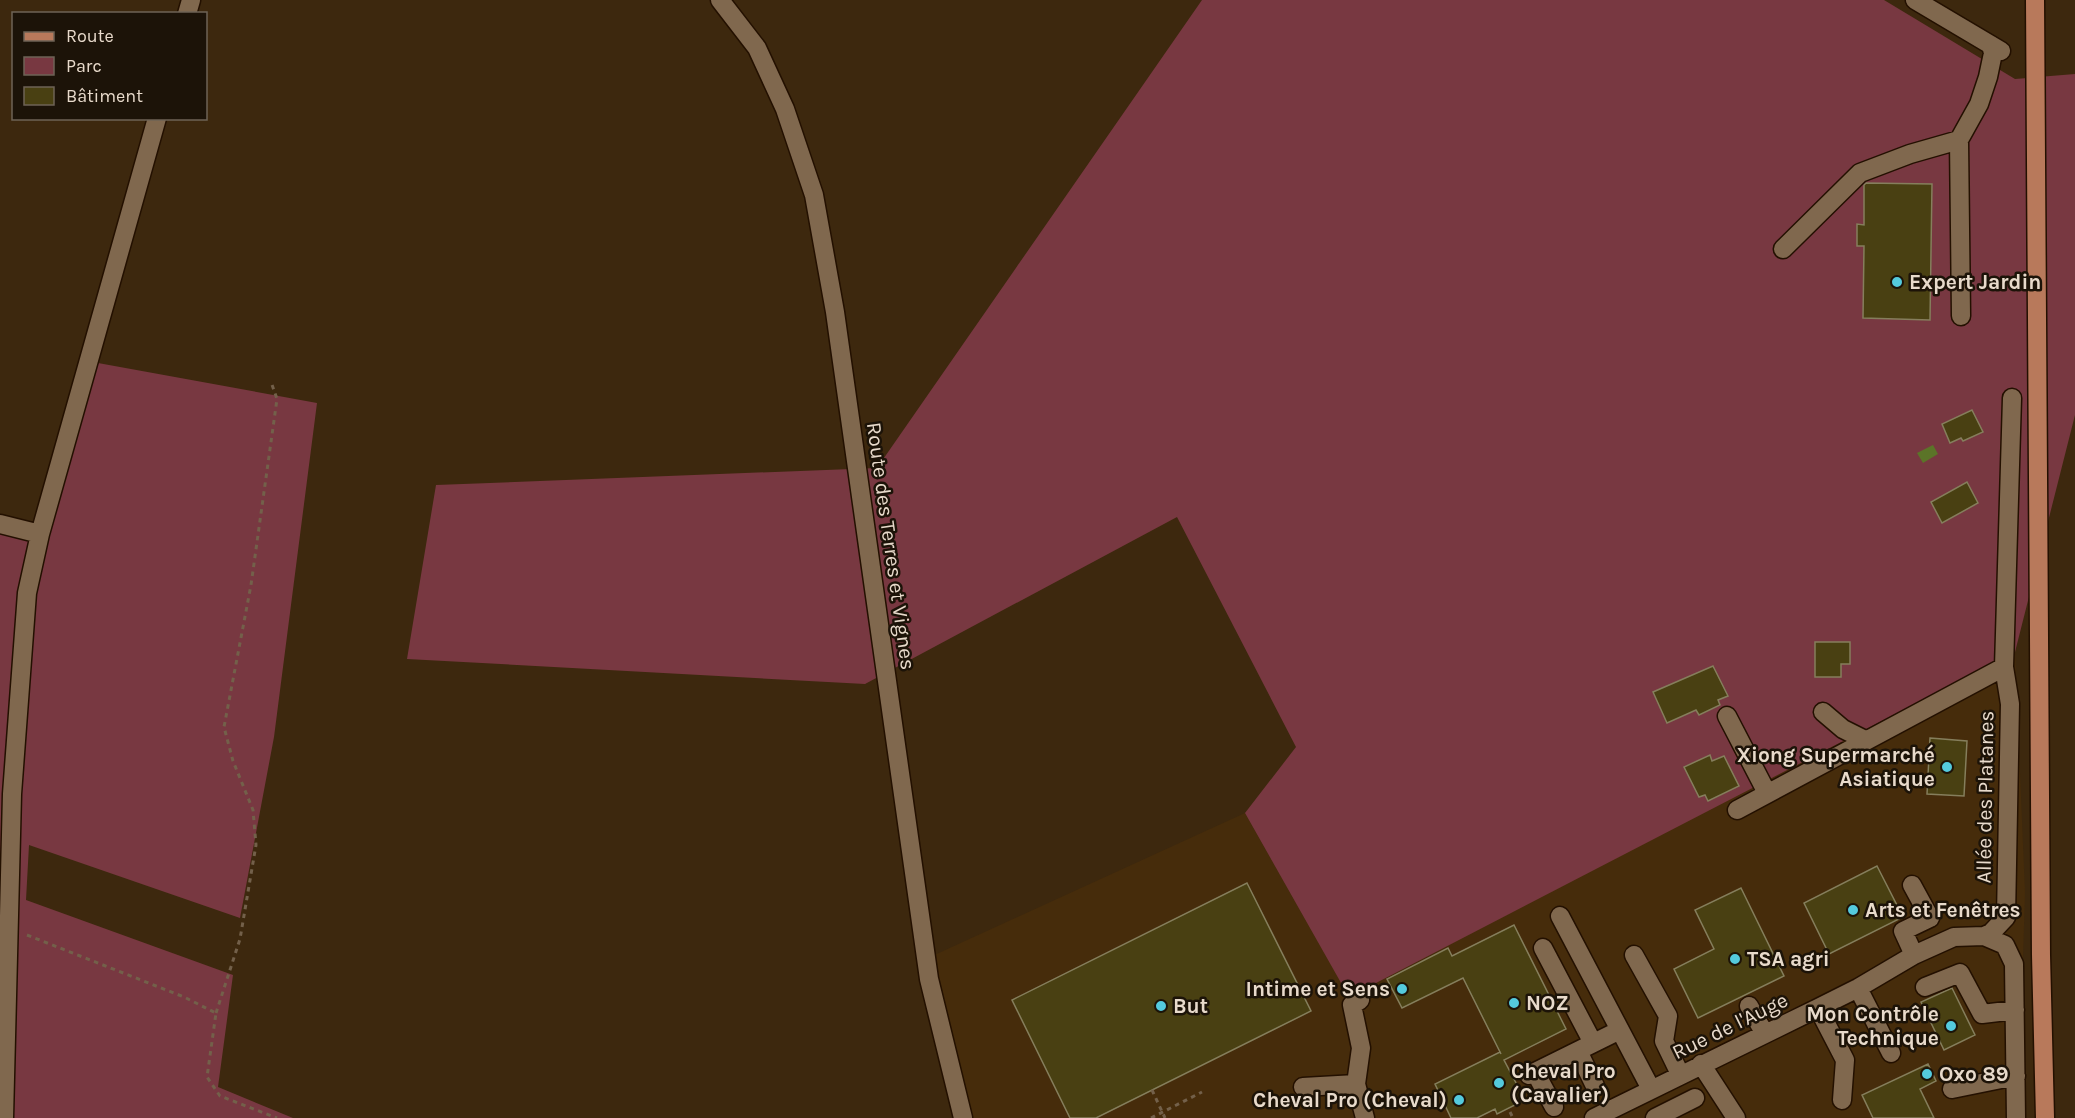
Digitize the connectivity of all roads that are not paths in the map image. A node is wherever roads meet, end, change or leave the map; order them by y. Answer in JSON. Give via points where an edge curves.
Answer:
{"nodes":[{"id":1,"x":720,"y":0,"type":"edge"},
{"id":2,"x":1915,"y":0,"type":"edge"},
{"id":3,"x":2035,"y":0,"type":"edge"},
{"id":4,"x":156,"y":120,"type":"edge"},
{"id":5,"x":1959,"y":140,"type":"junction"},
{"id":6,"x":1783,"y":249,"type":"dead end"},
{"id":7,"x":1960,"y":316,"type":"dead end"},
{"id":8,"x":2012,"y":398,"type":"dead end"},
{"id":9,"x":0,"y":524,"type":"edge"},
{"id":10,"x":40,"y":534,"type":"junction"},
{"id":11,"x":2004,"y":667,"type":"junction"},
{"id":12,"x":1823,"y":712,"type":"dead end"},
{"id":13,"x":1727,"y":716,"type":"dead end"},
{"id":14,"x":1865,"y":740,"type":"junction"},
{"id":15,"x":1767,"y":793,"type":"junction"},
{"id":16,"x":1737,"y":810,"type":"dead end"},
{"id":17,"x":1912,"y":885,"type":"dead end"},
{"id":18,"x":1560,"y":916,"type":"dead end"},
{"id":19,"x":1984,"y":936,"type":"junction"},
{"id":20,"x":1543,"y":948,"type":"dead end"},
{"id":21,"x":1634,"y":955,"type":"dead end"},
{"id":22,"x":1914,"y":955,"type":"junction"},
{"id":23,"x":2041,"y":955,"type":"junction"},
{"id":24,"x":1925,"y":987,"type":"dead end"},
{"id":25,"x":1858,"y":988,"type":"junction"},
{"id":26,"x":1360,"y":1000,"type":"dead end"},
{"id":27,"x":1749,"y":1006,"type":"dead end"},
{"id":28,"x":1818,"y":1008,"type":"junction"},
{"id":29,"x":2015,"y":1010,"type":"junction"},
{"id":30,"x":1620,"y":1030,"type":"junction"},
{"id":31,"x":1765,"y":1034,"type":"junction"},
{"id":32,"x":1586,"y":1047,"type":"junction"},
{"id":33,"x":1891,"y":1053,"type":"dead end"},
{"id":34,"x":1701,"y":1064,"type":"junction"},
{"id":35,"x":1680,"y":1074,"type":"junction"},
{"id":36,"x":2016,"y":1076,"type":"junction"},
{"id":37,"x":1356,"y":1084,"type":"junction"},
{"id":38,"x":1595,"y":1086,"type":"dead end"},
{"id":39,"x":1303,"y":1087,"type":"dead end"},
{"id":40,"x":1651,"y":1089,"type":"junction"},
{"id":41,"x":1952,"y":1089,"type":"dead end"},
{"id":42,"x":1695,"y":1098,"type":"dead end"},
{"id":43,"x":1842,"y":1100,"type":"dead end"},
{"id":44,"x":1554,"y":1107,"type":"dead end"},
{"id":45,"x":1358,"y":1116,"type":"edge"},
{"id":46,"x":1597,"y":1117,"type":"edge"},
{"id":47,"x":4,"y":1118,"type":"edge"},
{"id":48,"x":963,"y":1118,"type":"edge"},
{"id":49,"x":1655,"y":1118,"type":"edge"},
{"id":50,"x":1736,"y":1118,"type":"edge"},
{"id":51,"x":2016,"y":1118,"type":"edge"},
{"id":52,"x":2033,"y":1118,"type":"edge"},
{"id":53,"x":2045,"y":1118,"type":"edge"}],
"edges":[{"from":1,"to":48,"type":"street","name":"Route des Terres et Vignes","via":[[757,48],[784,109],[814,195],[836,312],[929,979]]},
{"from":2,"to":5,"type":"street","via":[[1997,48],[1978,104]]},
{"from":3,"to":23,"type":"main road"},
{"from":4,"to":10,"type":"street"},
{"from":5,"to":6,"type":"street","via":[[1860,173]]},
{"from":5,"to":7,"type":"street"},
{"from":8,"to":11,"type":"street","name":"Allée des Platanes"},
{"from":9,"to":10,"type":"street"},
{"from":10,"to":47,"type":"street","via":[[27,593],[12,794]]},
{"from":11,"to":14,"type":"street","name":"Allée des Platanes"},
{"from":11,"to":19,"type":"street","name":"Allée des Platanes","via":[[2010,704],[2006,917]]},
{"from":12,"to":14,"type":"street","via":[[1843,729]]},
{"from":13,"to":15,"type":"street"},
{"from":14,"to":15,"type":"street","name":"Allée des Platanes"},
{"from":15,"to":16,"type":"street","name":"Allée des Platanes"},
{"from":17,"to":22,"type":"street","via":[[1930,918],[1903,932]]},
{"from":18,"to":30,"type":"street"},
{"from":19,"to":22,"type":"street","name":"Rue de l'Auge","via":[[1954,937]]},
{"from":19,"to":29,"type":"street","via":[[2005,945],[2014,964]]},
{"from":20,"to":32,"type":"street"},
{"from":21,"to":35,"type":"street","via":[[1668,1016],[1664,1041]]},
{"from":22,"to":25,"type":"street","name":"Rue de l'Auge"},
{"from":23,"to":52,"type":"main road","via":[[2031,1000]]},
{"from":23,"to":53,"type":"main road"},
{"from":24,"to":29,"type":"street","via":[[1960,973],[1982,1014]]},
{"from":25,"to":28,"type":"street","name":"Rue de l'Auge"},
{"from":25,"to":33,"type":"street"},
{"from":26,"to":37,"type":"street","via":[[1352,1005],[1361,1048]]},
{"from":27,"to":31,"type":"street"},
{"from":28,"to":31,"type":"street","name":"Rue de l'Auge"},
{"from":28,"to":43,"type":"street","via":[[1845,1060]]},
{"from":29,"to":36,"type":"street"},
{"from":30,"to":32,"type":"street"},
{"from":30,"to":40,"type":"street"},
{"from":31,"to":34,"type":"street","name":"Rue de l'Auge"},
{"from":32,"to":38,"type":"street"},
{"from":32,"to":44,"type":"street","via":[[1532,1074]]},
{"from":34,"to":35,"type":"street","name":"Rue de l'Auge"},
{"from":34,"to":50,"type":"street"},
{"from":35,"to":40,"type":"street","name":"Rue de l'Auge"},
{"from":36,"to":41,"type":"street"},
{"from":36,"to":51,"type":"street"},
{"from":37,"to":39,"type":"street"},
{"from":37,"to":45,"type":"street"},
{"from":40,"to":46,"type":"street","name":"Rue de l'Auge"},
{"from":42,"to":49,"type":"street"}]}
